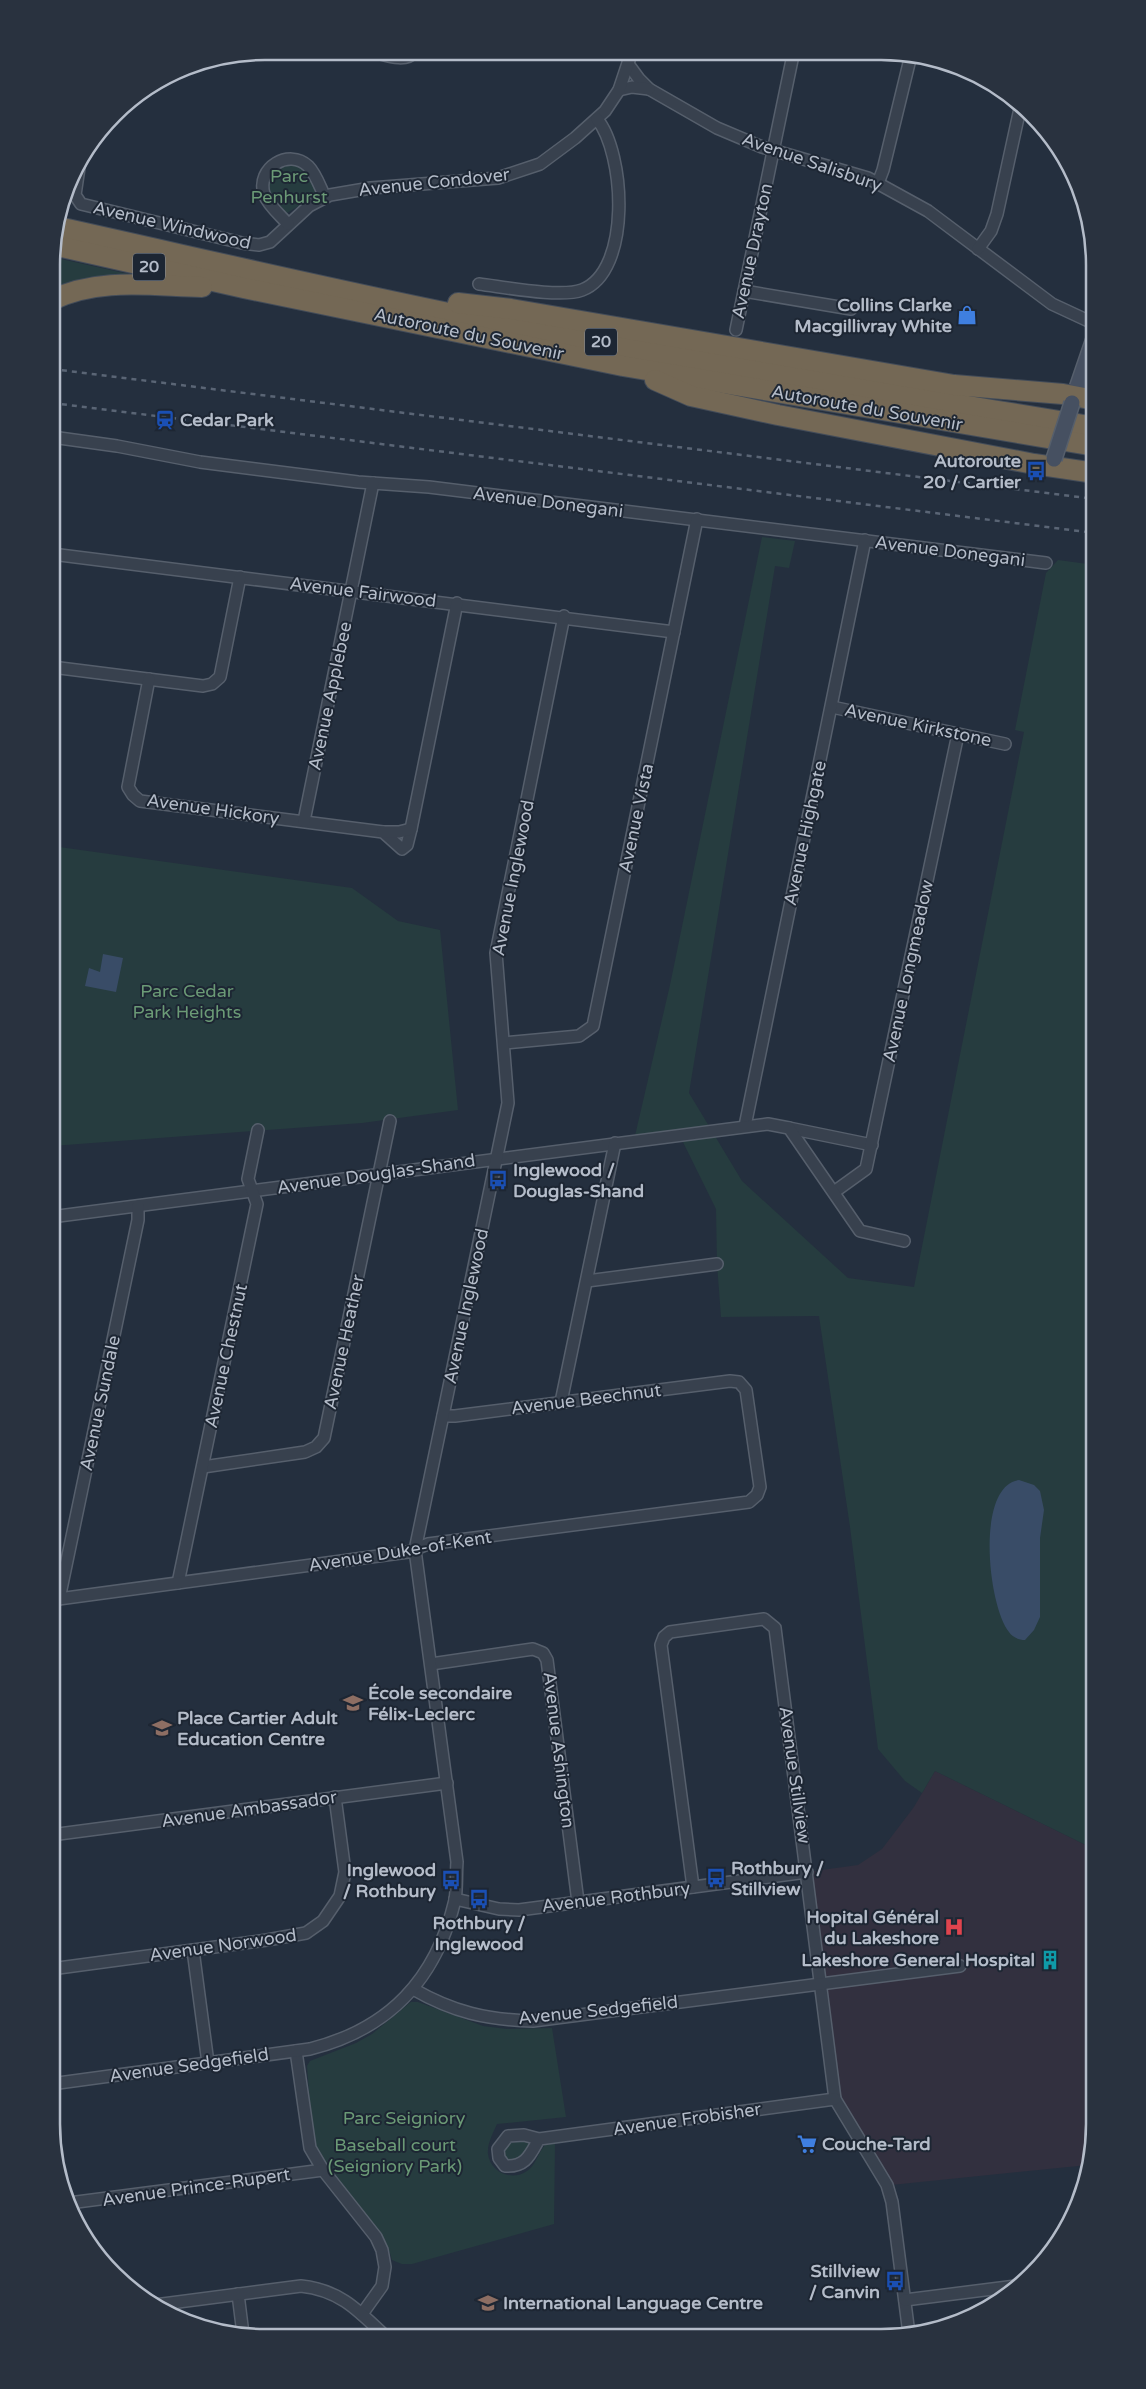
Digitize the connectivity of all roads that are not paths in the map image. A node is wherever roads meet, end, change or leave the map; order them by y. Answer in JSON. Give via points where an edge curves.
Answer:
{"nodes":[{"id":1,"x":629,"y":60,"type":"edge"},
{"id":2,"x":631,"y":60,"type":"edge"},
{"id":3,"x":792,"y":60,"type":"edge"},
{"id":4,"x":909,"y":62,"type":"edge"},
{"id":5,"x":649,"y":88,"type":"junction"},
{"id":6,"x":619,"y":90,"type":"junction"},
{"id":7,"x":1020,"y":114,"type":"edge"},
{"id":8,"x":597,"y":119,"type":"junction"},
{"id":9,"x":773,"y":150,"type":"junction"},
{"id":10,"x":878,"y":183,"type":"junction"},
{"id":11,"x":77,"y":185,"type":"edge"},
{"id":12,"x":324,"y":197,"type":"junction"},
{"id":13,"x":66,"y":215,"type":"edge"},
{"id":14,"x":288,"y":224,"type":"junction"},
{"id":15,"x":64,"y":228,"type":"edge"},
{"id":16,"x":128,"y":242,"type":"junction"},
{"id":17,"x":270,"y":242,"type":"joint"},
{"id":18,"x":61,"y":247,"type":"edge"},
{"id":19,"x":978,"y":248,"type":"junction"},
{"id":20,"x":479,"y":284,"type":"dead end"},
{"id":21,"x":244,"y":288,"type":"junction"},
{"id":22,"x":744,"y":290,"type":"junction"},
{"id":23,"x":361,"y":294,"type":"junction"},
{"id":24,"x":60,"y":297,"type":"edge"},
{"id":25,"x":851,"y":309,"type":"dead end"},
{"id":26,"x":1086,"y":320,"type":"edge"},
{"id":27,"x":736,"y":330,"type":"dead end"},
{"id":28,"x":1086,"y":362,"type":"edge"},
{"id":29,"x":623,"y":366,"type":"junction"},
{"id":30,"x":1073,"y":399,"type":"junction"},
{"id":31,"x":1086,"y":400,"type":"edge"},
{"id":32,"x":1086,"y":425,"type":"edge"},
{"id":33,"x":60,"y":438,"type":"edge"},
{"id":34,"x":1086,"y":444,"type":"edge"},
{"id":35,"x":1053,"y":463,"type":"junction"},
{"id":36,"x":1086,"y":472,"type":"edge"},
{"id":37,"x":373,"y":483,"type":"junction"},
{"id":38,"x":697,"y":520,"type":"junction"},
{"id":39,"x":866,"y":540,"type":"junction"},
{"id":40,"x":60,"y":555,"type":"edge"},
{"id":41,"x":1046,"y":563,"type":"dead end"},
{"id":42,"x":240,"y":577,"type":"junction"},
{"id":43,"x":352,"y":590,"type":"junction"},
{"id":44,"x":457,"y":603,"type":"junction"},
{"id":45,"x":564,"y":616,"type":"junction"},
{"id":46,"x":674,"y":632,"type":"junction"},
{"id":47,"x":60,"y":669,"type":"edge"},
{"id":48,"x":149,"y":679,"type":"junction"},
{"id":49,"x":832,"y":706,"type":"junction"},
{"id":50,"x":958,"y":734,"type":"junction"},
{"id":51,"x":1005,"y":744,"type":"dead end"},
{"id":52,"x":304,"y":821,"type":"junction"},
{"id":53,"x":411,"y":829,"type":"junction"},
{"id":54,"x":383,"y":832,"type":"junction"},
{"id":55,"x":504,"y":1043,"type":"junction"},
{"id":56,"x":390,"y":1121,"type":"dead end"},
{"id":57,"x":745,"y":1126,"type":"junction"},
{"id":58,"x":789,"y":1128,"type":"junction"},
{"id":59,"x":258,"y":1130,"type":"dead end"},
{"id":60,"x":615,"y":1143,"type":"junction"},
{"id":61,"x":872,"y":1145,"type":"junction"},
{"id":62,"x":496,"y":1158,"type":"junction"},
{"id":63,"x":378,"y":1175,"type":"junction"},
{"id":64,"x":253,"y":1191,"type":"junction"},
{"id":65,"x":834,"y":1192,"type":"junction"},
{"id":66,"x":138,"y":1206,"type":"junction"},
{"id":67,"x":60,"y":1216,"type":"edge"},
{"id":68,"x":904,"y":1242,"type":"dead end"},
{"id":69,"x":717,"y":1264,"type":"dead end"},
{"id":70,"x":587,"y":1281,"type":"junction"},
{"id":71,"x":561,"y":1402,"type":"junction"},
{"id":72,"x":443,"y":1416,"type":"junction"},
{"id":73,"x":202,"y":1467,"type":"junction"},
{"id":74,"x":750,"y":1502,"type":"joint"},
{"id":75,"x":415,"y":1550,"type":"junction"},
{"id":76,"x":60,"y":1576,"type":"edge"},
{"id":77,"x":178,"y":1583,"type":"junction"},
{"id":78,"x":60,"y":1598,"type":"edge"},
{"id":79,"x":431,"y":1664,"type":"junction"},
{"id":80,"x":447,"y":1783,"type":"junction"},
{"id":81,"x":335,"y":1797,"type":"junction"},
{"id":82,"x":60,"y":1834,"type":"edge"},
{"id":83,"x":807,"y":1872,"type":"junction"},
{"id":84,"x":693,"y":1887,"type":"junction"},
{"id":85,"x":455,"y":1899,"type":"junction"},
{"id":86,"x":578,"y":1902,"type":"junction"},
{"id":87,"x":193,"y":1950,"type":"junction"},
{"id":88,"x":960,"y":1966,"type":"dead end"},
{"id":89,"x":60,"y":1968,"type":"edge"},
{"id":90,"x":822,"y":1982,"type":"junction"},
{"id":91,"x":413,"y":1989,"type":"junction"},
{"id":92,"x":296,"y":2051,"type":"junction"},
{"id":93,"x":208,"y":2063,"type":"junction"},
{"id":94,"x":60,"y":2083,"type":"edge"},
{"id":95,"x":835,"y":2099,"type":"junction"},
{"id":96,"x":539,"y":2139,"type":"dead end"},
{"id":97,"x":323,"y":2170,"type":"junction"},
{"id":98,"x":76,"y":2202,"type":"edge"},
{"id":99,"x":1005,"y":2287,"type":"edge"},
{"id":100,"x":238,"y":2294,"type":"junction"},
{"id":101,"x":905,"y":2300,"type":"junction"},
{"id":102,"x":166,"y":2304,"type":"edge"},
{"id":103,"x":362,"y":2314,"type":"junction"},
{"id":104,"x":908,"y":2327,"type":"edge"},
{"id":105,"x":242,"y":2328,"type":"edge"},
{"id":106,"x":378,"y":2329,"type":"edge"}],
"edges":[{"from":1,"to":6,"type":"street","name":"Avenue Condover"},
{"from":2,"to":5,"type":"street","name":"Avenue Salisbury","via":[[638,79]]},
{"from":3,"to":9,"type":"street","name":"Avenue Drayton"},
{"from":4,"to":10,"type":"street","via":[[884,170]]},
{"from":5,"to":6,"type":"street"},
{"from":5,"to":9,"type":"street","name":"Avenue Salisbury","via":[[717,128]]},
{"from":6,"to":8,"type":"street","name":"Avenue Condover"},
{"from":7,"to":19,"type":"street","via":[[995,220]]},
{"from":8,"to":12,"type":"street","name":"Avenue Condover","via":[[547,159],[511,175],[371,188]]},
{"from":8,"to":20,"type":"street","via":[[607,134],[619,198],[618,227],[609,259],[600,276],[588,288],[566,293]]},
{"from":9,"to":10,"type":"street","name":"Avenue Salisbury","via":[[826,164]]},
{"from":9,"to":22,"type":"street","name":"Avenue Drayton"},
{"from":10,"to":19,"type":"street","name":"Avenue Salisbury","via":[[928,211]]},
{"from":11,"to":17,"type":"street","name":"Avenue Windwood","via":[[75,199],[84,205],[242,242],[259,245]]},
{"from":12,"to":14,"type":"street","name":"Avenue Condover"},
{"from":12,"to":14,"type":"street","via":[[306,165],[288,159],[275,163],[266,172],[263,189],[268,201]]},
{"from":13,"to":16,"type":"highway"},
{"from":14,"to":17,"type":"street","name":"Avenue Condover"},
{"from":15,"to":16,"type":"highway","name":"Autoroute du Souvenir","number":"20"},
{"from":16,"to":23,"type":"highway","name":"Autoroute du Souvenir","number":"20"},
{"from":18,"to":21,"type":"highway","name":"Autoroute du Souvenir","number":"20"},
{"from":19,"to":26,"type":"street","name":"Avenue Salisbury","via":[[1056,307]]},
{"from":21,"to":24,"type":"highway","via":[[109,285],[80,289]]},
{"from":21,"to":29,"type":"highway","name":"Autoroute du Souvenir","number":"20"},
{"from":22,"to":25,"type":"street"},
{"from":22,"to":27,"type":"street","name":"Avenue Drayton"},
{"from":23,"to":30,"type":"highway","via":[[493,306],[954,384]]},
{"from":23,"to":32,"type":"highway","name":"Autoroute du Souvenir","number":"20","via":[[666,355]]},
{"from":28,"to":30,"type":"street"},
{"from":29,"to":34,"type":"highway","name":"Autoroute du Souvenir","number":"20"},
{"from":29,"to":35,"type":"highway","via":[[691,396],[854,430]]},
{"from":30,"to":31,"type":"highway"},
{"from":30,"to":35,"type":"street","bridge":true},
{"from":33,"to":37,"type":"street","name":"Avenue Donegani","via":[[200,462]]},
{"from":35,"to":36,"type":"highway"},
{"from":37,"to":38,"type":"street","name":"Avenue Donegani"},
{"from":37,"to":43,"type":"street","name":"Avenue Applebee"},
{"from":38,"to":39,"type":"street","name":"Avenue Donegani"},
{"from":38,"to":46,"type":"street","name":"Avenue Vista"},
{"from":39,"to":41,"type":"street","name":"Avenue Donegani"},
{"from":39,"to":49,"type":"street","name":"Avenue Highgate"},
{"from":40,"to":42,"type":"street","name":"Avenue Fairwood"},
{"from":42,"to":43,"type":"street","name":"Avenue Fairwood"},
{"from":42,"to":48,"type":"street","via":[[220,677],[204,686]]},
{"from":43,"to":44,"type":"street","name":"Avenue Fairwood"},
{"from":43,"to":52,"type":"street","name":"Avenue Applebee"},
{"from":44,"to":45,"type":"street","name":"Avenue Fairwood"},
{"from":44,"to":53,"type":"street"},
{"from":45,"to":46,"type":"street","name":"Avenue Fairwood"},
{"from":45,"to":55,"type":"street","name":"Avenue Inglewood","via":[[496,953]]},
{"from":46,"to":55,"type":"street","name":"Avenue Vista","via":[[593,1026],[579,1036]]},
{"from":47,"to":48,"type":"street"},
{"from":48,"to":52,"type":"street","name":"Avenue Hickory","via":[[128,786],[133,795],[140,801]]},
{"from":49,"to":50,"type":"street","name":"Avenue Kirkstone"},
{"from":49,"to":57,"type":"street","name":"Avenue Highgate"},
{"from":50,"to":51,"type":"street","name":"Avenue Kirkstone"},
{"from":50,"to":61,"type":"street","name":"Avenue Longmeadow"},
{"from":52,"to":54,"type":"street","name":"Avenue Hickory"},
{"from":53,"to":54,"type":"street","name":"Avenue Hickory"},
{"from":53,"to":54,"type":"street","via":[[408,845],[402,849]]},
{"from":55,"to":62,"type":"street","name":"Avenue Inglewood","via":[[508,1103]]},
{"from":56,"to":63,"type":"street","name":"Avenue Heather"},
{"from":57,"to":58,"type":"street","name":"Avenue Douglas-Shand","via":[[768,1124]]},
{"from":57,"to":60,"type":"street","name":"Avenue Douglas-Shand"},
{"from":58,"to":61,"type":"street","name":"Avenue Douglas-Shand"},
{"from":58,"to":65,"type":"street"},
{"from":59,"to":64,"type":"street","name":"Avenue Chestnut","via":[[248,1179]]},
{"from":60,"to":62,"type":"street","name":"Avenue Douglas-Shand"},
{"from":60,"to":70,"type":"street"},
{"from":61,"to":65,"type":"street","name":"Avenue Longmeadow","via":[[866,1169]]},
{"from":62,"to":63,"type":"street","name":"Avenue Douglas-Shand"},
{"from":62,"to":72,"type":"street","name":"Avenue Inglewood"},
{"from":63,"to":64,"type":"street","name":"Avenue Douglas-Shand"},
{"from":63,"to":73,"type":"street","name":"Avenue Heather","via":[[324,1438],[305,1452]]},
{"from":64,"to":66,"type":"street","name":"Avenue Douglas-Shand"},
{"from":64,"to":73,"type":"street","name":"Avenue Chestnut","via":[[257,1204]]},
{"from":65,"to":68,"type":"street","via":[[860,1232]]},
{"from":66,"to":67,"type":"street","name":"Avenue Douglas-Shand"},
{"from":66,"to":76,"type":"street","name":"Avenue Sundale","via":[[138,1220]]},
{"from":69,"to":70,"type":"street"},
{"from":70,"to":71,"type":"street"},
{"from":71,"to":72,"type":"street","name":"Avenue Beechnut"},
{"from":71,"to":74,"type":"street","name":"Avenue Beechnut","via":[[739,1382],[746,1390],[760,1487]]},
{"from":72,"to":75,"type":"street","name":"Avenue Inglewood"},
{"from":73,"to":77,"type":"street","name":"Avenue Chestnut"},
{"from":74,"to":75,"type":"street","name":"Avenue Duke-of-Kent","via":[[428,1544]]},
{"from":75,"to":77,"type":"street","name":"Avenue Duke-of-Kent"},
{"from":75,"to":79,"type":"street","name":"Avenue Inglewood"},
{"from":77,"to":78,"type":"street","name":"Avenue Duke-of-Kent"},
{"from":79,"to":80,"type":"street","name":"Avenue Inglewood"},
{"from":79,"to":86,"type":"street","name":"Avenue Ashington","via":[[534,1650],[543,1653],[547,1660]]},
{"from":80,"to":81,"type":"street","name":"Avenue Ambassador"},
{"from":80,"to":85,"type":"street","name":"Avenue Inglewood","via":[[456,1862]]},
{"from":81,"to":82,"type":"street","name":"Avenue Ambassador"},
{"from":81,"to":87,"type":"street","name":"Avenue Norwood","via":[[345,1872],[340,1896],[323,1921],[306,1933]]},
{"from":83,"to":84,"type":"street","name":"Avenue Rothbury"},
{"from":83,"to":84,"type":"street","name":"Avenue Stillview","via":[[775,1628],[764,1619],[670,1632],[661,1645]]},
{"from":83,"to":90,"type":"street","name":"Avenue Stillview"},
{"from":84,"to":86,"type":"street","name":"Avenue Rothbury"},
{"from":85,"to":86,"type":"street","name":"Avenue Rothbury","via":[[519,1910]]},
{"from":85,"to":91,"type":"street","name":"Avenue Inglewood","via":[[442,1942]]},
{"from":87,"to":89,"type":"street","name":"Avenue Norwood"},
{"from":87,"to":93,"type":"street"},
{"from":88,"to":90,"type":"street","name":"Avenue Sedgefield"},
{"from":90,"to":91,"type":"street","name":"Avenue Sedgefield","via":[[533,2021],[478,2016],[446,2006]]},
{"from":90,"to":95,"type":"street","name":"Avenue Stillview"},
{"from":91,"to":92,"type":"street","name":"Avenue Sedgefield","via":[[385,2016],[354,2035]]},
{"from":92,"to":93,"type":"street","name":"Avenue Sedgefield"},
{"from":92,"to":97,"type":"street","via":[[310,2148]]},
{"from":93,"to":94,"type":"street","name":"Avenue Sedgefield"},
{"from":95,"to":96,"type":"street","name":"Avenue Frobisher"},
{"from":95,"to":101,"type":"street","name":"Avenue Stillview","via":[[887,2186]]},
{"from":97,"to":98,"type":"street","name":"Avenue Prince-Rupert"},
{"from":97,"to":103,"type":"street","via":[[376,2237],[382,2250],[385,2267],[382,2286]]},
{"from":99,"to":101,"type":"street"},
{"from":100,"to":102,"type":"street"},
{"from":100,"to":103,"type":"street","via":[[301,2286],[320,2288],[339,2296]]},
{"from":100,"to":105,"type":"street"},
{"from":101,"to":104,"type":"street","name":"Avenue Stillview"},
{"from":103,"to":106,"type":"street"}]}
